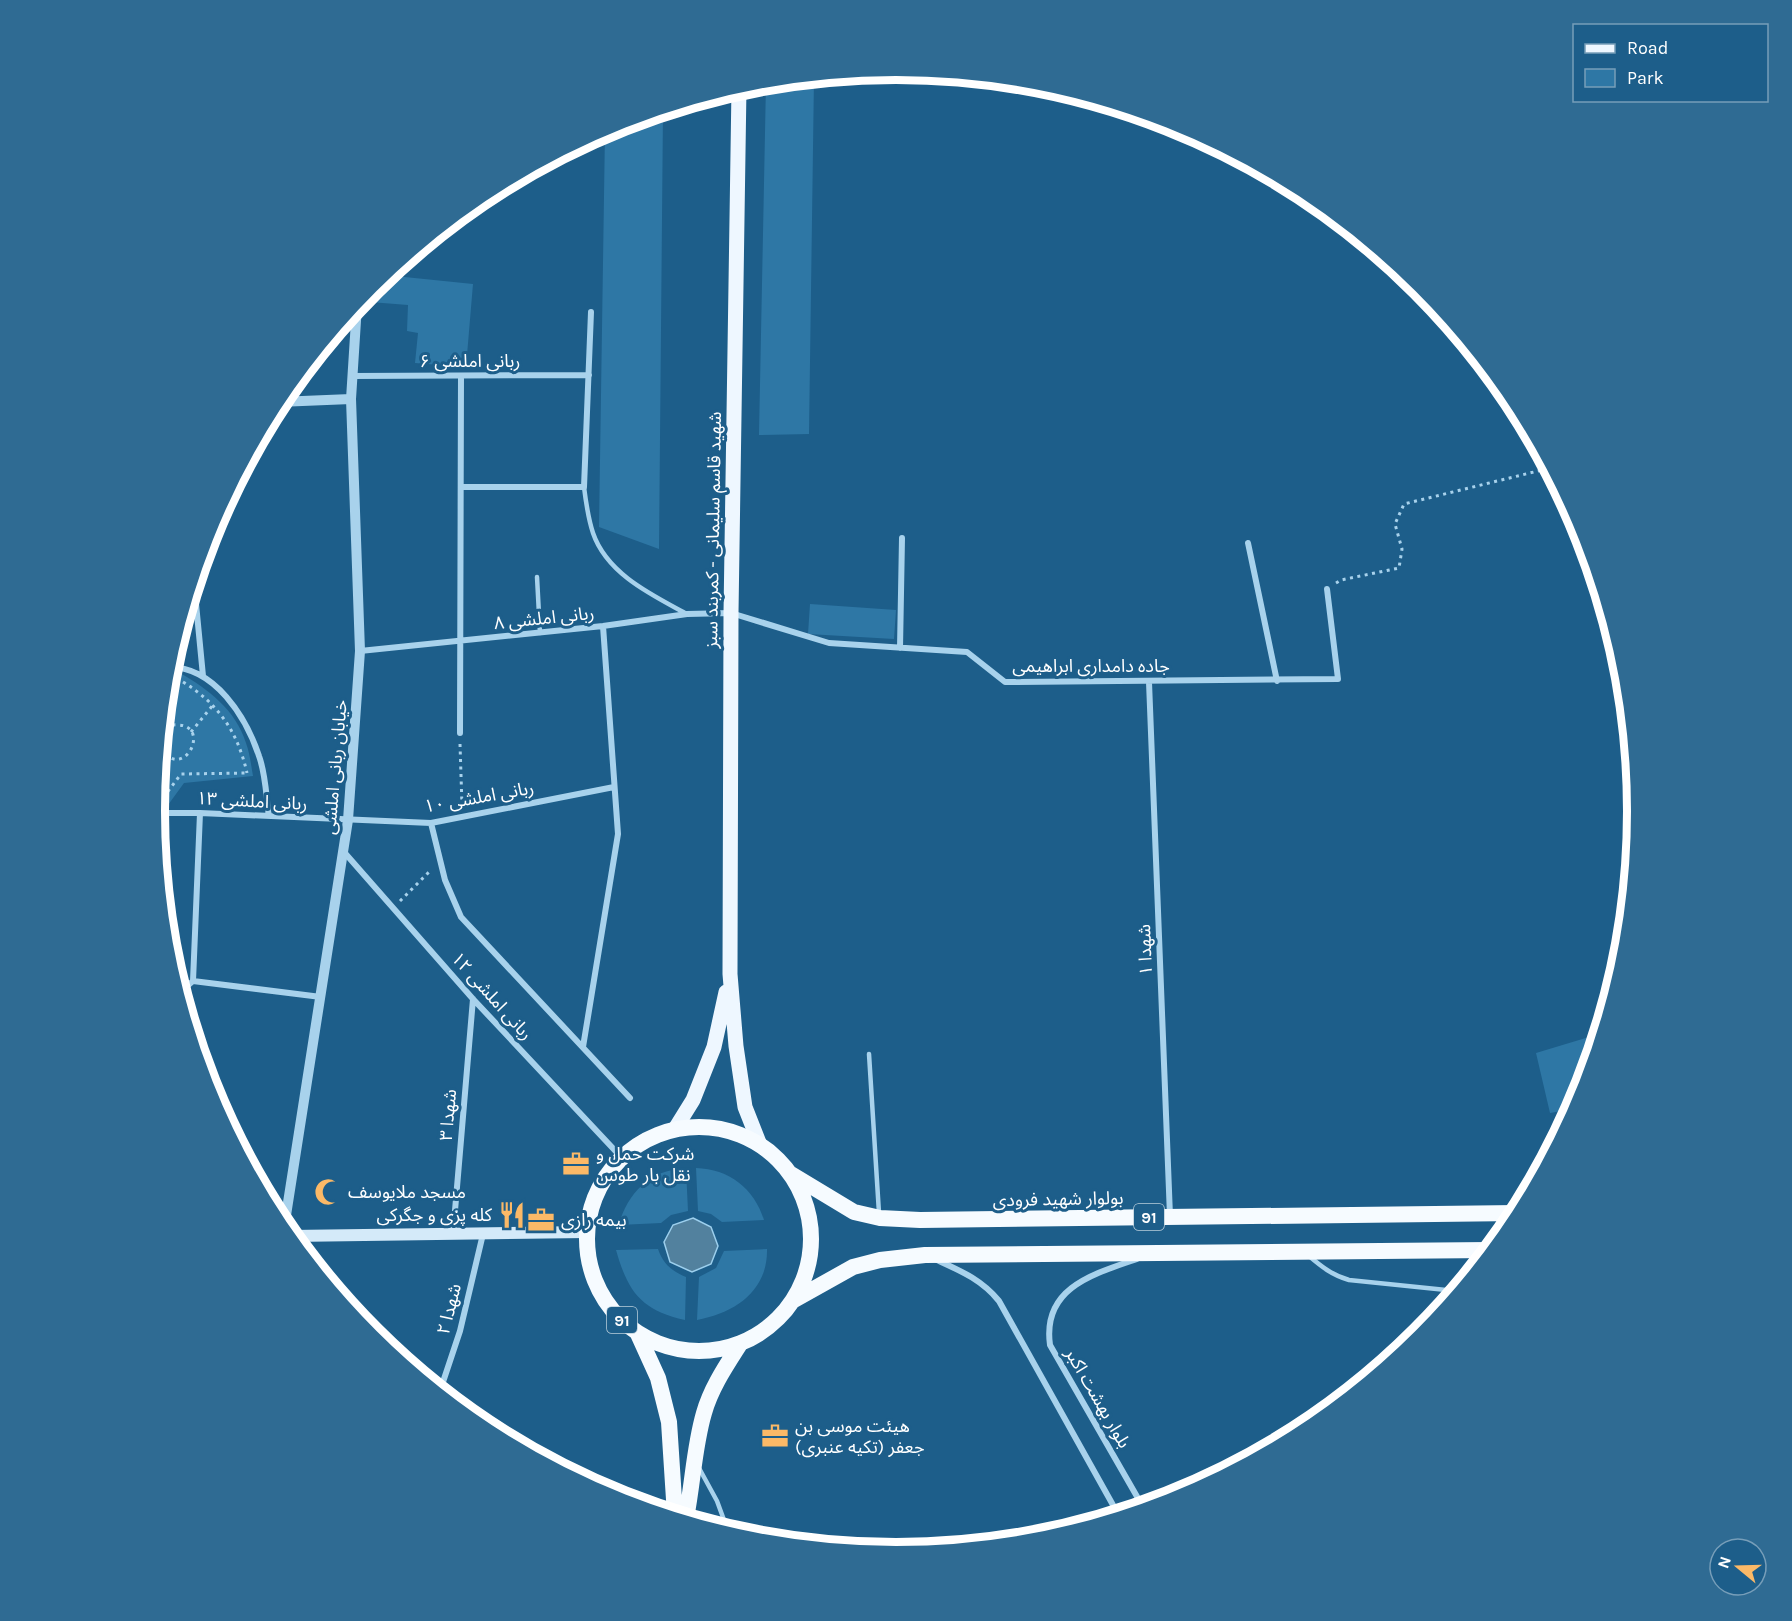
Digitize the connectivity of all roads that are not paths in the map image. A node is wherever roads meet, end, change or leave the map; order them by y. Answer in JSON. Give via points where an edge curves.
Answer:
{"nodes":[{"id":1,"x":739,"y":97,"type":"edge"},
{"id":2,"x":591,"y":312,"type":"dead end"},
{"id":3,"x":356,"y":318,"type":"edge"},
{"id":4,"x":589,"y":375,"type":"junction"},
{"id":5,"x":352,"y":376,"type":"junction"},
{"id":6,"x":461,"y":376,"type":"junction"},
{"id":7,"x":351,"y":399,"type":"junction"},
{"id":8,"x":290,"y":402,"type":"edge"},
{"id":9,"x":461,"y":487,"type":"junction"},
{"id":10,"x":584,"y":487,"type":"junction"},
{"id":11,"x":902,"y":538,"type":"dead end"},
{"id":12,"x":1248,"y":543,"type":"dead end"},
{"id":13,"x":537,"y":577,"type":"dead end"},
{"id":14,"x":1327,"y":589,"type":"road end"},
{"id":15,"x":196,"y":602,"type":"edge"},
{"id":16,"x":687,"y":614,"type":"junction"},
{"id":17,"x":731,"y":614,"type":"junction"},
{"id":18,"x":603,"y":626,"type":"junction"},
{"id":19,"x":540,"y":633,"type":"junction"},
{"id":20,"x":460,"y":642,"type":"junction"},
{"id":21,"x":900,"y":648,"type":"junction"},
{"id":22,"x":360,"y":651,"type":"junction"},
{"id":23,"x":179,"y":668,"type":"edge"},
{"id":24,"x":203,"y":676,"type":"junction"},
{"id":25,"x":1277,"y":681,"type":"junction"},
{"id":26,"x":1149,"y":682,"type":"junction"},
{"id":27,"x":460,"y":733,"type":"road end"},
{"id":28,"x":614,"y":787,"type":"junction"},
{"id":29,"x":165,"y":813,"type":"edge"},
{"id":30,"x":200,"y":813,"type":"junction"},
{"id":31,"x":269,"y":816,"type":"junction"},
{"id":32,"x":348,"y":820,"type":"junction"},
{"id":33,"x":432,"y":823,"type":"junction"},
{"id":34,"x":344,"y":852,"type":"junction"},
{"id":35,"x":730,"y":974,"type":"junction"},
{"id":36,"x":193,"y":981,"type":"junction"},
{"id":37,"x":187,"y":986,"type":"edge"},
{"id":38,"x":321,"y":997,"type":"junction"},
{"id":39,"x":473,"y":999,"type":"junction"},
{"id":40,"x":583,"y":1047,"type":"junction"},
{"id":41,"x":869,"y":1054,"type":"dead end"},
{"id":42,"x":630,"y":1098,"type":"dead end"},
{"id":43,"x":675,"y":1129,"type":"junction"},
{"id":44,"x":760,"y":1144,"type":"junction"},
{"id":45,"x":622,"y":1158,"type":"junction"},
{"id":46,"x":791,"y":1174,"type":"junction"},
{"id":47,"x":1506,"y":1213,"type":"edge"},
{"id":48,"x":286,"y":1214,"type":"edge"},
{"id":49,"x":1170,"y":1217,"type":"junction"},
{"id":50,"x":880,"y":1218,"type":"junction"},
{"id":51,"x":587,"y":1232,"type":"junction"},
{"id":52,"x":453,"y":1234,"type":"junction"},
{"id":53,"x":483,"y":1234,"type":"junction"},
{"id":54,"x":302,"y":1236,"type":"edge"},
{"id":55,"x":1480,"y":1250,"type":"edge"},
{"id":56,"x":1305,"y":1252,"type":"junction"},
{"id":57,"x":1153,"y":1254,"type":"junction"},
{"id":58,"x":925,"y":1255,"type":"junction"},
{"id":59,"x":1448,"y":1290,"type":"edge"},
{"id":60,"x":794,"y":1300,"type":"junction"},
{"id":61,"x":638,"y":1334,"type":"junction"},
{"id":62,"x":740,"y":1344,"type":"junction"},
{"id":63,"x":443,"y":1383,"type":"edge"},
{"id":64,"x":694,"y":1460,"type":"junction"},
{"id":65,"x":1139,"y":1500,"type":"edge"},
{"id":66,"x":1115,"y":1508,"type":"edge"},
{"id":67,"x":684,"y":1510,"type":"edge"},
{"id":68,"x":686,"y":1511,"type":"edge"},
{"id":69,"x":724,"y":1521,"type":"edge"}],
"edges":[{"from":1,"to":17,"type":"main road","name":"شهید قاسم سلیمانی - کمربند سبز"},
{"from":2,"to":4,"type":"street"},
{"from":3,"to":5,"type":"street","name":"خیابان ربانی املشی"},
{"from":4,"to":6,"type":"street","name":"ربانی املشی ۶"},
{"from":4,"to":10,"type":"street"},
{"from":5,"to":6,"type":"street","name":"ربانی املشی ۶"},
{"from":5,"to":7,"type":"street","name":"خیابان ربانی املشی"},
{"from":6,"to":9,"type":"street"},
{"from":7,"to":8,"type":"street"},
{"from":7,"to":22,"type":"street","name":"خیابان ربانی املشی"},
{"from":9,"to":10,"type":"street"},
{"from":9,"to":20,"type":"street"},
{"from":10,"to":16,"type":"lane","via":[[594,536],[612,563],[643,590]]},
{"from":11,"to":21,"type":"street"},
{"from":12,"to":25,"type":"street"},
{"from":13,"to":19,"type":"lane"},
{"from":14,"to":25,"type":"street","name":"جاده دامداری ابراهیمی","via":[[1338,679]]},
{"from":15,"to":24,"type":"street"},
{"from":16,"to":17,"type":"street","name":"ربانی املشی ۸"},
{"from":16,"to":18,"type":"street","name":"ربانی املشی ۸"},
{"from":17,"to":21,"type":"street","name":"جاده دامداری ابراهیمی","via":[[829,643]]},
{"from":17,"to":35,"type":"main road","name":"شهید قاسم سلیمانی - کمربند سبز"},
{"from":18,"to":19,"type":"street","name":"ربانی املشی ۸"},
{"from":18,"to":28,"type":"street"},
{"from":19,"to":20,"type":"street","name":"ربانی املشی ۸"},
{"from":20,"to":22,"type":"street","name":"ربانی املشی ۸"},
{"from":20,"to":27,"type":"street"},
{"from":21,"to":26,"type":"street","name":"جاده دامداری ابراهیمی","via":[[968,652],[1005,682]]},
{"from":22,"to":32,"type":"street","name":"خیابان ربانی املشی"},
{"from":23,"to":24,"type":"street"},
{"from":24,"to":31,"type":"street","via":[[223,693],[243,721],[260,757]]},
{"from":25,"to":26,"type":"street","name":"جاده دامداری ابراهیمی"},
{"from":26,"to":49,"type":"street","name":"شهدا ۱"},
{"from":28,"to":33,"type":"street","name":"ربانی املشی ۱۰"},
{"from":28,"to":40,"type":"street","via":[[618,834]]},
{"from":29,"to":30,"type":"street","name":"ربانی املشی ۱۳"},
{"from":30,"to":31,"type":"street","name":"ربانی املشی ۱۳"},
{"from":30,"to":36,"type":"street"},
{"from":31,"to":32,"type":"street","name":"ربانی املشی ۱۳"},
{"from":32,"to":33,"type":"street","name":"ربانی املشی ۱۰"},
{"from":32,"to":34,"type":"street","name":"خیابان ربانی املشی"},
{"from":33,"to":40,"type":"street","via":[[445,880],[461,917]]},
{"from":34,"to":38,"type":"street","name":"خیابان ربانی املشی"},
{"from":34,"to":39,"type":"street","name":"ربانی املشی ۱۲"},
{"from":35,"to":43,"type":"main road","via":[[714,1047],[693,1101]]},
{"from":35,"to":44,"type":"main road","via":[[745,1107]]},
{"from":36,"to":37,"type":"street"},
{"from":36,"to":38,"type":"street"},
{"from":38,"to":48,"type":"street","name":"خیابان ربانی املشی"},
{"from":39,"to":45,"type":"street","name":"ربانی املشی ۱۲"},
{"from":39,"to":52,"type":"street","name":"شهدا ۳"},
{"from":40,"to":42,"type":"street"},
{"from":41,"to":50,"type":"lane"},
{"from":43,"to":44,"type":"highway","number":"91","via":[[705,1126],[734,1132]]},
{"from":43,"to":45,"type":"highway","number":"91","via":[[647,1140]]},
{"from":44,"to":46,"type":"highway","number":"91"},
{"from":45,"to":51,"type":"highway","number":"91","via":[[604,1179],[592,1205]]},
{"from":46,"to":50,"type":"highway","name":"بولوار شهید فرودی","number":"91","via":[[854,1212]]},
{"from":46,"to":60,"type":"highway","number":"91","via":[[806,1204],[812,1236],[807,1269]]},
{"from":47,"to":49,"type":"highway","name":"بولوار شهید فرودی","number":"91"},
{"from":49,"to":50,"type":"highway","name":"بولوار شهید فرودی","number":"91","via":[[920,1221]]},
{"from":51,"to":53,"type":"main road"},
{"from":51,"to":61,"type":"highway","number":"91","via":[[589,1262],[598,1290],[615,1315]]},
{"from":52,"to":53,"type":"main road"},
{"from":52,"to":54,"type":"main road"},
{"from":53,"to":63,"type":"street","name":"شهدا ۲","via":[[460,1331]]},
{"from":55,"to":56,"type":"highway","number":"91"},
{"from":56,"to":57,"type":"highway","number":"91"},
{"from":56,"to":59,"type":"lane","via":[[1322,1268],[1349,1280]]},
{"from":57,"to":58,"type":"highway","number":"91"},
{"from":57,"to":65,"type":"street","name":"بلوار بهشت اکبر","via":[[1092,1275],[1068,1290],[1052,1312],[1048,1329],[1050,1345]]},
{"from":58,"to":60,"type":"highway","number":"91","via":[[880,1260],[853,1268]]},
{"from":58,"to":66,"type":"street","via":[[976,1278],[999,1301]]},
{"from":60,"to":62,"type":"highway","number":"91","via":[[771,1326]]},
{"from":61,"to":62,"type":"highway","number":"91","via":[[662,1346],[688,1352],[715,1351]]},
{"from":61,"to":67,"type":"highway","number":"91","via":[[658,1378]]},
{"from":62,"to":64,"type":"highway","number":"91","via":[[704,1411]]},
{"from":64,"to":68,"type":"highway","number":"91"},
{"from":64,"to":69,"type":"lane"}]}
